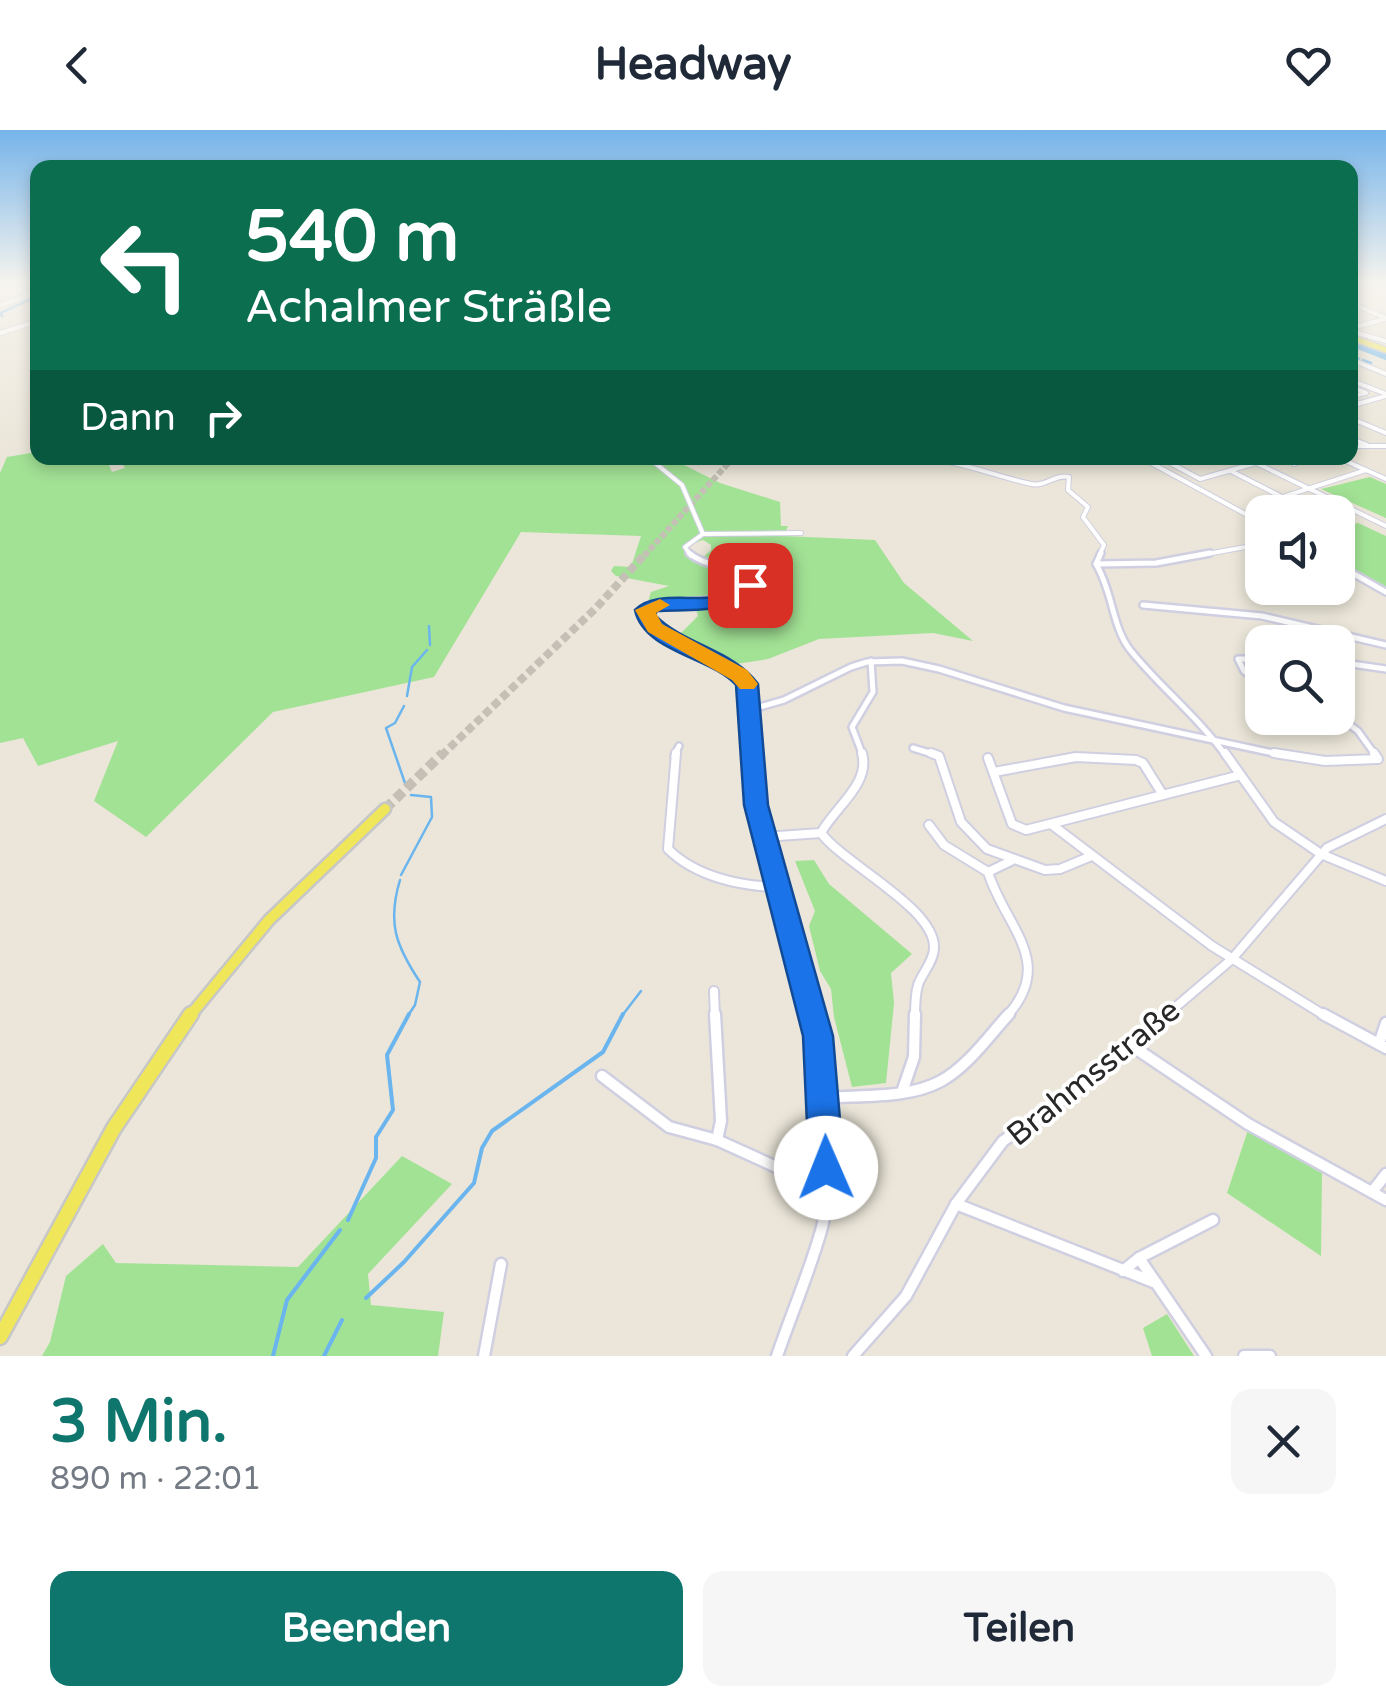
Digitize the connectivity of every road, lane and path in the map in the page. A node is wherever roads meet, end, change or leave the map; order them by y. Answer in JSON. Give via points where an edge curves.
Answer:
{"nodes":[{"id":1,"x":1360,"y":340,"type":"edge"},
{"id":2,"x":1386,"y":351,"type":"edge"},
{"id":3,"x":1358,"y":363,"type":"edge"},
{"id":4,"x":1386,"y":374,"type":"edge"},
{"id":5,"x":1358,"y":388,"type":"edge"},
{"id":6,"x":1386,"y":395,"type":"edge"},
{"id":7,"x":1358,"y":404,"type":"edge"},
{"id":8,"x":1358,"y":421,"type":"edge"},
{"id":9,"x":1386,"y":433,"type":"edge"},
{"id":10,"x":1358,"y":441,"type":"edge"},
{"id":11,"x":1358,"y":446,"type":"edge"},
{"id":12,"x":1369,"y":446,"type":"junction"},
{"id":13,"x":1386,"y":446,"type":"edge"},
{"id":14,"x":658,"y":465,"type":"edge"},
{"id":15,"x":975,"y":465,"type":"edge"},
{"id":16,"x":1155,"y":465,"type":"edge"},
{"id":17,"x":1174,"y":465,"type":"edge"},
{"id":18,"x":1251,"y":465,"type":"edge"},
{"id":19,"x":1262,"y":465,"type":"edge"},
{"id":20,"x":1354,"y":465,"type":"edge"},
{"id":21,"x":1366,"y":470,"type":"junction"},
{"id":22,"x":1231,"y":471,"type":"junction"},
{"id":23,"x":1386,"y":479,"type":"edge"},
{"id":24,"x":1308,"y":488,"type":"junction"},
{"id":25,"x":1280,"y":495,"type":"edge"},
{"id":26,"x":1285,"y":495,"type":"edge"},
{"id":27,"x":1245,"y":515,"type":"edge"},
{"id":28,"x":1386,"y":526,"type":"edge"},
{"id":29,"x":801,"y":533,"type":"dead end"},
{"id":30,"x":703,"y":534,"type":"junction"},
{"id":31,"x":1245,"y":547,"type":"edge"},
{"id":32,"x":1096,"y":564,"type":"junction"},
{"id":33,"x":1355,"y":575,"type":"edge"},
{"id":34,"x":1386,"y":592,"type":"edge"},
{"id":35,"x":1143,"y":605,"type":"dead end"},
{"id":36,"x":1386,"y":645,"type":"edge"},
{"id":37,"x":871,"y":661,"type":"junction"},
{"id":38,"x":1355,"y":664,"type":"edge"},
{"id":39,"x":1386,"y":669,"type":"edge"},
{"id":40,"x":749,"y":710,"type":"junction"},
{"id":41,"x":1355,"y":729,"type":"edge"},
{"id":42,"x":1214,"y":738,"type":"junction"},
{"id":43,"x":679,"y":746,"type":"dead end"},
{"id":44,"x":913,"y":748,"type":"dead end"},
{"id":45,"x":988,"y":758,"type":"dead end"},
{"id":46,"x":994,"y":772,"type":"junction"},
{"id":47,"x":1238,"y":776,"type":"junction"},
{"id":48,"x":1163,"y":795,"type":"junction"},
{"id":49,"x":386,"y":810,"type":"tunnel mouth"},
{"id":50,"x":1386,"y":819,"type":"edge"},
{"id":51,"x":1051,"y":824,"type":"junction"},
{"id":52,"x":929,"y":825,"type":"dead end"},
{"id":53,"x":821,"y":833,"type":"junction"},
{"id":54,"x":764,"y":837,"type":"junction"},
{"id":55,"x":1320,"y":854,"type":"junction"},
{"id":56,"x":1090,"y":856,"type":"junction"},
{"id":57,"x":1011,"y":861,"type":"junction"},
{"id":58,"x":988,"y":872,"type":"junction"},
{"id":59,"x":1386,"y":882,"type":"edge"},
{"id":60,"x":776,"y":887,"type":"junction"},
{"id":61,"x":1232,"y":960,"type":"junction"},
{"id":62,"x":714,"y":991,"type":"dead end"},
{"id":63,"x":1386,"y":1022,"type":"edge"},
{"id":64,"x":1129,"y":1044,"type":"junction"},
{"id":65,"x":1382,"y":1046,"type":"edge"},
{"id":66,"x":602,"y":1076,"type":"dead end"},
{"id":67,"x":902,"y":1092,"type":"junction"},
{"id":68,"x":824,"y":1098,"type":"junction"},
{"id":69,"x":717,"y":1140,"type":"junction"},
{"id":70,"x":1386,"y":1174,"type":"edge"},
{"id":71,"x":825,"y":1189,"type":"junction"},
{"id":72,"x":1372,"y":1192,"type":"junction"},
{"id":73,"x":1386,"y":1200,"type":"edge"},
{"id":74,"x":956,"y":1204,"type":"junction"},
{"id":75,"x":1213,"y":1220,"type":"dead end"},
{"id":76,"x":1139,"y":1258,"type":"junction"},
{"id":77,"x":500,"y":1264,"type":"dead end"},
{"id":78,"x":1123,"y":1272,"type":"junction"},
{"id":79,"x":1156,"y":1283,"type":"junction"},
{"id":80,"x":0,"y":1337,"type":"edge"},
{"id":81,"x":484,"y":1356,"type":"edge"},
{"id":82,"x":778,"y":1356,"type":"edge"},
{"id":83,"x":853,"y":1356,"type":"edge"},
{"id":84,"x":1206,"y":1356,"type":"edge"},
{"id":85,"x":1244,"y":1356,"type":"edge"},
{"id":86,"x":1270,"y":1356,"type":"edge"}],
"edges":[{"from":1,"to":2,"type":"main road"},
{"from":3,"to":4,"type":"street"},
{"from":5,"to":6,"type":"street"},
{"from":6,"to":7,"type":"street"},
{"from":8,"to":9,"type":"street"},
{"from":10,"to":12,"type":"street"},
{"from":11,"to":12,"type":"street"},
{"from":12,"to":13,"type":"street"},
{"from":14,"to":30,"type":"street","via":[[678,480]]},
{"from":15,"to":32,"type":"street","via":[[1035,485],[1069,477],[1068,490],[1088,508],[1083,517],[1104,545]]},
{"from":16,"to":27,"type":"street"},
{"from":17,"to":22,"type":"street","via":[[1202,480]]},
{"from":18,"to":22,"type":"street"},
{"from":19,"to":24,"type":"street"},
{"from":20,"to":21,"type":"street"},
{"from":21,"to":23,"type":"street"},
{"from":21,"to":24,"type":"street"},
{"from":22,"to":25,"type":"street"},
{"from":24,"to":26,"type":"street"},
{"from":24,"to":28,"type":"street"},
{"from":29,"to":30,"type":"street"},
{"from":30,"to":40,"type":"street","via":[[686,543],[688,554],[741,571],[749,582],[746,591],[697,606],[652,606],[645,616],[662,634],[742,678]]},
{"from":31,"to":32,"type":"street","via":[[1156,564]]},
{"from":32,"to":42,"type":"street","via":[[1110,586],[1129,649]]},
{"from":33,"to":34,"type":"street"},
{"from":35,"to":36,"type":"street","via":[[1266,616]]},
{"from":37,"to":40,"type":"street"},
{"from":37,"to":42,"type":"street","via":[[931,667],[1079,712]]},
{"from":37,"to":53,"type":"street","via":[[873,692],[852,727],[864,774]]},
{"from":38,"to":39,"type":"street"},
{"from":40,"to":54,"type":"street"},
{"from":41,"to":42,"type":"street","via":[[1376,760],[1316,762]]},
{"from":42,"to":47,"type":"street"},
{"from":43,"to":60,"type":"street","via":[[668,849],[693,866]]},
{"from":44,"to":57,"type":"street","via":[[939,756],[962,822],[976,841]]},
{"from":45,"to":46,"type":"street"},
{"from":46,"to":48,"type":"street","via":[[1076,757],[1136,760]]},
{"from":46,"to":51,"type":"street","via":[[1012,824],[1026,830]]},
{"from":47,"to":48,"type":"street"},
{"from":47,"to":55,"type":"street","via":[[1274,822]]},
{"from":48,"to":51,"type":"street"},
{"from":49,"to":80,"type":"main road","via":[[286,903],[212,988],[132,1100]]},
{"from":50,"to":55,"type":"street"},
{"from":51,"to":56,"type":"street"},
{"from":52,"to":58,"type":"street","via":[[944,845]]},
{"from":53,"to":54,"type":"street"},
{"from":53,"to":67,"type":"street","via":[[840,858],[917,914],[934,940],[916,988],[914,1073]]},
{"from":54,"to":60,"type":"street"},
{"from":55,"to":59,"type":"street"},
{"from":55,"to":61,"type":"street","name":"Brahmsstraße"},
{"from":56,"to":57,"type":"street","via":[[1045,870]]},
{"from":56,"to":61,"type":"street"},
{"from":57,"to":58,"type":"street"},
{"from":58,"to":67,"type":"street","via":[[1024,945],[1030,979],[1025,998],[960,1067],[939,1082]]},
{"from":60,"to":68,"type":"street","via":[[818,1036]]},
{"from":61,"to":64,"type":"street","name":"Brahmsstraße"},
{"from":61,"to":65,"type":"street"},
{"from":62,"to":69,"type":"street"},
{"from":63,"to":65,"type":"street"},
{"from":64,"to":72,"type":"street","via":[[1248,1124]]},
{"from":64,"to":74,"type":"street","name":"Brahmsstraße","via":[[1003,1142]]},
{"from":66,"to":69,"type":"street","via":[[667,1126]]},
{"from":67,"to":68,"type":"street"},
{"from":68,"to":71,"type":"street"},
{"from":69,"to":71,"type":"street"},
{"from":70,"to":72,"type":"street"},
{"from":71,"to":82,"type":"street","via":[[822,1228]]},
{"from":72,"to":73,"type":"street"},
{"from":74,"to":78,"type":"street"},
{"from":74,"to":83,"type":"street","name":"Brahmsstraße","via":[[906,1296]]},
{"from":75,"to":76,"type":"street"},
{"from":76,"to":78,"type":"street"},
{"from":76,"to":79,"type":"street"},
{"from":77,"to":81,"type":"street"},
{"from":78,"to":79,"type":"street"},
{"from":79,"to":84,"type":"street"},
{"from":85,"to":86,"type":"street"}]}
